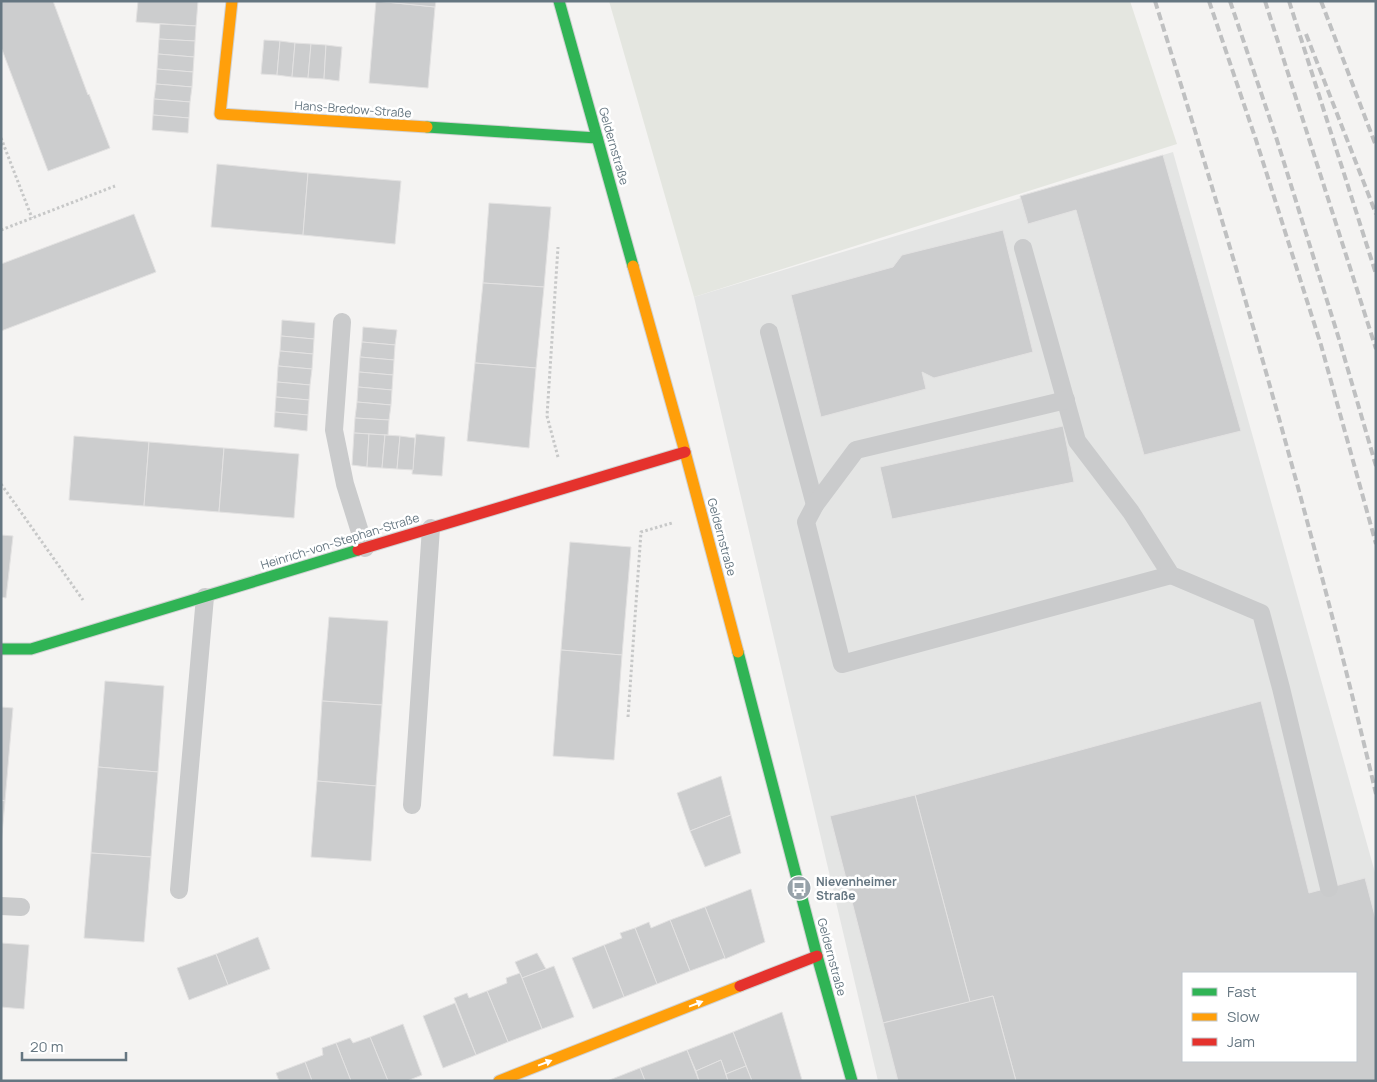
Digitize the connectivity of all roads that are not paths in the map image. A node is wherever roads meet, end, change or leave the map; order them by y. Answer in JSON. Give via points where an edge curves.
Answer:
{"nodes":[{"id":1,"x":232,"y":1,"type":"edge"},
{"id":2,"x":559,"y":1,"type":"edge"},
{"id":3,"x":597,"y":138,"type":"junction"},
{"id":4,"x":1023,"y":248,"type":"dead end"},
{"id":5,"x":342,"y":322,"type":"dead end"},
{"id":6,"x":769,"y":332,"type":"dead end"},
{"id":7,"x":1066,"y":400,"type":"junction"},
{"id":8,"x":685,"y":452,"type":"junction"},
{"id":9,"x":815,"y":505,"type":"junction"},
{"id":10,"x":431,"y":528,"type":"junction"},
{"id":11,"x":365,"y":548,"type":"junction"},
{"id":12,"x":1171,"y":575,"type":"junction"},
{"id":13,"x":205,"y":596,"type":"junction"},
{"id":14,"x":1,"y":649,"type":"edge"},
{"id":15,"x":412,"y":804,"type":"dead end"},
{"id":16,"x":1329,"y":888,"type":"dead end"},
{"id":17,"x":179,"y":890,"type":"dead end"},
{"id":18,"x":1,"y":906,"type":"edge"},
{"id":19,"x":21,"y":907,"type":"dead end"},
{"id":20,"x":817,"y":956,"type":"junction"},
{"id":21,"x":499,"y":1081,"type":"edge"},
{"id":22,"x":852,"y":1081,"type":"edge"}],
"edges":[{"from":1,"to":3,"type":"street","name":"Hans-Bredow-Straße","via":[[220,114]]},
{"from":2,"to":3,"type":"street","name":"Geldernstraße"},
{"from":3,"to":8,"type":"street","name":"Geldernstraße"},
{"from":4,"to":7,"type":"lane"},
{"from":5,"to":11,"type":"lane","via":[[334,430],[345,484]]},
{"from":6,"to":9,"type":"lane"},
{"from":7,"to":9,"type":"lane","via":[[856,450]]},
{"from":7,"to":12,"type":"lane","via":[[1077,441],[1131,512]]},
{"from":8,"to":10,"type":"street","name":"Heinrich-von-Stephan-Straße"},
{"from":8,"to":20,"type":"street","name":"Geldernstraße"},
{"from":9,"to":12,"type":"lane","via":[[806,522],[842,664]]},
{"from":10,"to":11,"type":"street","name":"Heinrich-von-Stephan-Straße"},
{"from":10,"to":15,"type":"lane"},
{"from":11,"to":13,"type":"street","name":"Heinrich-von-Stephan-Straße"},
{"from":12,"to":16,"type":"lane","via":[[1261,613]]},
{"from":13,"to":14,"type":"street","name":"Heinrich-von-Stephan-Straße","via":[[31,649]]},
{"from":13,"to":17,"type":"lane"},
{"from":18,"to":19,"type":"lane"},
{"from":21,"to":20,"type":"street","one_way":true},
{"from":20,"to":22,"type":"street","name":"Geldernstraße"}]}
